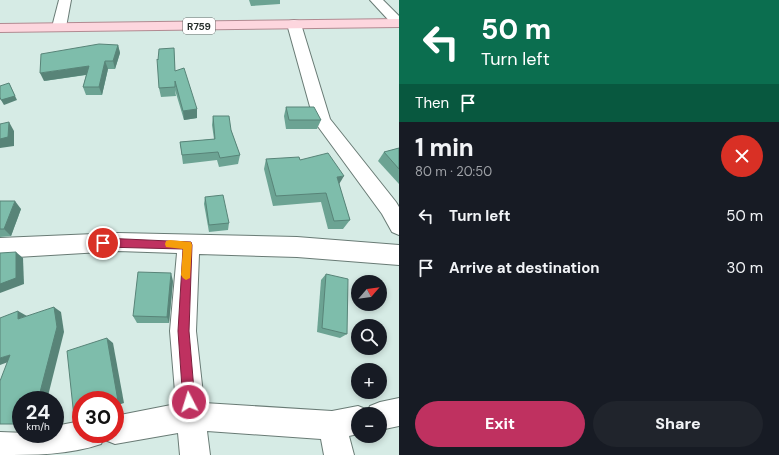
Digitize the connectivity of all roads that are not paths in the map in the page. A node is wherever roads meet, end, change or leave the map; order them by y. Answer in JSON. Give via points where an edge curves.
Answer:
{"nodes":[{"id":1,"x":65,"y":0,"type":"edge"},
{"id":2,"x":376,"y":0,"type":"edge"},
{"id":3,"x":399,"y":23,"type":"edge"},
{"id":4,"x":294,"y":24,"type":"junction"},
{"id":5,"x":59,"y":27,"type":"junction"},
{"id":6,"x":0,"y":28,"type":"edge"},
{"id":7,"x":399,"y":226,"type":"edge"},
{"id":8,"x":188,"y":245,"type":"junction"},
{"id":9,"x":0,"y":248,"type":"edge"},
{"id":10,"x":399,"y":255,"type":"edge"},
{"id":11,"x":399,"y":412,"type":"edge"},
{"id":12,"x":387,"y":415,"type":"edge"},
{"id":13,"x":190,"y":416,"type":"junction"},
{"id":14,"x":345,"y":422,"type":"edge"},
{"id":15,"x":124,"y":428,"type":"edge"},
{"id":16,"x":72,"y":437,"type":"edge"},
{"id":17,"x":0,"y":447,"type":"edge"},
{"id":18,"x":195,"y":455,"type":"edge"},
{"id":19,"x":339,"y":455,"type":"edge"}],
"edges":[{"from":1,"to":5,"type":"street"},
{"from":2,"to":3,"type":"street"},
{"from":3,"to":4,"type":"main road","number":"R759"},
{"from":4,"to":5,"type":"main road","number":"R759"},
{"from":4,"to":7,"type":"street","via":[[322,121]]},
{"from":5,"to":6,"type":"main road","number":"R759"},
{"from":8,"to":9,"type":"street","via":[[118,242]]},
{"from":8,"to":10,"type":"street","via":[[298,247]]},
{"from":8,"to":13,"type":"street","via":[[183,331]]},
{"from":11,"to":12,"type":"street"},
{"from":13,"to":14,"type":"street"},
{"from":13,"to":15,"type":"street"},
{"from":13,"to":18,"type":"street"},
{"from":14,"to":19,"type":"street"},
{"from":16,"to":17,"type":"street","via":[[19,447]]}]}
